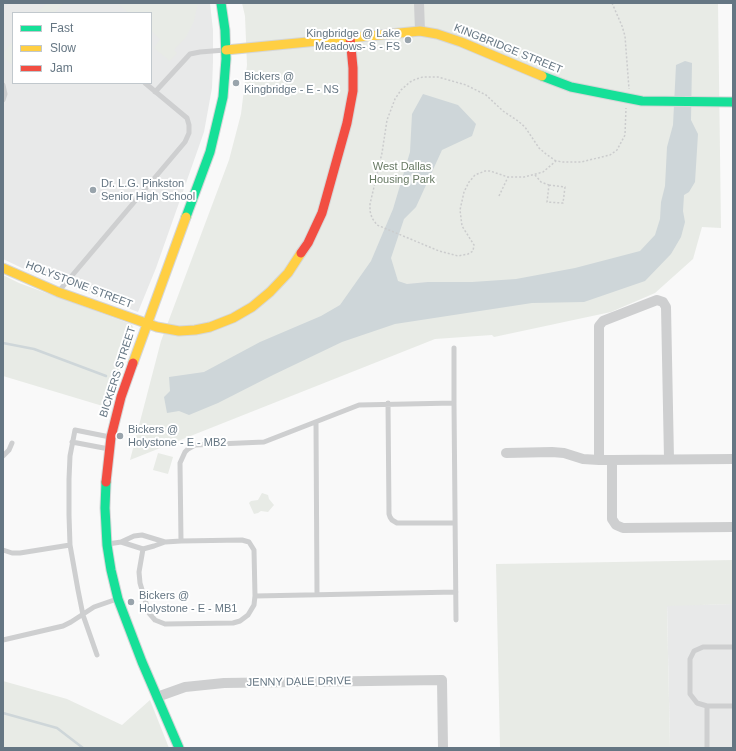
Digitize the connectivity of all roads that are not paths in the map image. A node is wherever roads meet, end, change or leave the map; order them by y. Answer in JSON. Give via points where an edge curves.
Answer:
{"nodes":[{"id":1,"x":221,"y":3,"type":"edge"},
{"id":2,"x":419,"y":3,"type":"edge"},
{"id":3,"x":420,"y":31,"type":"junction"},
{"id":4,"x":350,"y":37,"type":"junction"},
{"id":5,"x":226,"y":50,"type":"junction"},
{"id":6,"x":146,"y":84,"type":"edge"},
{"id":7,"x":3,"y":85,"type":"edge"},
{"id":8,"x":155,"y":92,"type":"junction"},
{"id":9,"x":3,"y":100,"type":"edge"},
{"id":10,"x":733,"y":102,"type":"edge"},
{"id":11,"x":3,"y":268,"type":"edge"},
{"id":12,"x":58,"y":292,"type":"junction"},
{"id":13,"x":147,"y":324,"type":"junction"},
{"id":14,"x":454,"y":348,"type":"dead end"},
{"id":15,"x":388,"y":403,"type":"junction"},
{"id":16,"x":454,"y":403,"type":"junction"},
{"id":17,"x":316,"y":423,"type":"junction"},
{"id":18,"x":111,"y":437,"type":"junction"},
{"id":19,"x":72,"y":442,"type":"junction"},
{"id":20,"x":12,"y":443,"type":"dead end"},
{"id":21,"x":109,"y":449,"type":"junction"},
{"id":22,"x":506,"y":453,"type":"dead end"},
{"id":23,"x":3,"y":456,"type":"edge"},
{"id":24,"x":669,"y":459,"type":"junction"},
{"id":25,"x":733,"y":459,"type":"edge"},
{"id":26,"x":599,"y":460,"type":"junction"},
{"id":27,"x":612,"y":460,"type":"junction"},
{"id":28,"x":455,"y":523,"type":"junction"},
{"id":29,"x":733,"y":527,"type":"edge"},
{"id":30,"x":181,"y":541,"type":"junction"},
{"id":31,"x":121,"y":542,"type":"junction"},
{"id":32,"x":165,"y":542,"type":"junction"},
{"id":33,"x":70,"y":545,"type":"junction"},
{"id":34,"x":107,"y":545,"type":"junction"},
{"id":35,"x":143,"y":549,"type":"junction"},
{"id":36,"x":3,"y":550,"type":"edge"},
{"id":37,"x":456,"y":592,"type":"junction"},
{"id":38,"x":317,"y":594,"type":"junction"},
{"id":39,"x":255,"y":596,"type":"junction"},
{"id":40,"x":118,"y":599,"type":"junction"},
{"id":41,"x":83,"y":615,"type":"junction"},
{"id":42,"x":456,"y":620,"type":"dead end"},
{"id":43,"x":3,"y":640,"type":"edge"},
{"id":44,"x":733,"y":647,"type":"edge"},
{"id":45,"x":97,"y":655,"type":"dead end"},
{"id":46,"x":157,"y":697,"type":"junction"},
{"id":47,"x":706,"y":706,"type":"junction"},
{"id":48,"x":733,"y":706,"type":"edge"},
{"id":49,"x":179,"y":748,"type":"edge"},
{"id":50,"x":443,"y":748,"type":"edge"},
{"id":51,"x":707,"y":748,"type":"edge"}],
"edges":[{"from":1,"to":5,"type":"street","name":"BICKERS STREET"},
{"from":2,"to":3,"type":"street"},
{"from":3,"to":4,"type":"street","name":"KINGBRIDGE STREET"},
{"from":3,"to":10,"type":"street","name":"KINGBRIDGE STREET","via":[[461,42],[518,67],[571,86],[627,99],[657,102]]},
{"from":4,"to":5,"type":"street","name":"KINGBRIDGE STREET"},
{"from":4,"to":13,"type":"street","name":"HOLYSTONE STREET","via":[[353,91],[347,123],[322,213],[315,230],[288,273],[252,307],[210,327],[173,330]]},
{"from":5,"to":8,"type":"lane","via":[[190,54]]},
{"from":5,"to":13,"type":"street","name":"BICKERS STREET","via":[[223,97],[210,152]]},
{"from":6,"to":8,"type":"lane"},
{"from":7,"to":9,"type":"lane"},
{"from":8,"to":12,"type":"lane","via":[[187,118],[190,133]]},
{"from":11,"to":12,"type":"street","name":"HOLYSTONE STREET"},
{"from":12,"to":13,"type":"street","name":"HOLYSTONE STREET"},
{"from":13,"to":18,"type":"street","name":"BICKERS STREET","via":[[121,397]]},
{"from":14,"to":16,"type":"lane"},
{"from":15,"to":16,"type":"lane"},
{"from":15,"to":17,"type":"lane","via":[[359,405]]},
{"from":15,"to":28,"type":"lane","via":[[388,514],[397,523]]},
{"from":16,"to":28,"type":"lane"},
{"from":17,"to":30,"type":"lane","via":[[264,442],[199,445],[188,449],[180,463]]},
{"from":17,"to":38,"type":"lane"},
{"from":18,"to":19,"type":"lane","via":[[75,430]]},
{"from":18,"to":21,"type":"street","name":"BICKERS STREET"},
{"from":19,"to":21,"type":"lane"},
{"from":19,"to":33,"type":"lane","via":[[68,515]]},
{"from":20,"to":23,"type":"lane"},
{"from":21,"to":34,"type":"street","name":"BICKERS STREET","via":[[105,508]]},
{"from":22,"to":26,"type":"street","via":[[552,452]]},
{"from":24,"to":25,"type":"street"},
{"from":24,"to":26,"type":"street","via":[[666,307],[663,302],[657,300],[603,321],[599,326]]},
{"from":24,"to":27,"type":"street"},
{"from":26,"to":27,"type":"street"},
{"from":27,"to":29,"type":"street","via":[[612,519],[616,525],[624,528]]},
{"from":28,"to":37,"type":"lane"},
{"from":30,"to":32,"type":"lane"},
{"from":30,"to":39,"type":"lane","via":[[249,542],[254,550]]},
{"from":31,"to":32,"type":"lane","via":[[142,535]]},
{"from":31,"to":34,"type":"lane"},
{"from":31,"to":35,"type":"lane"},
{"from":32,"to":35,"type":"lane"},
{"from":33,"to":36,"type":"lane","via":[[20,553]]},
{"from":33,"to":41,"type":"lane"},
{"from":34,"to":40,"type":"street","name":"BICKERS STREET"},
{"from":35,"to":39,"type":"lane","via":[[140,583],[149,613],[155,620],[165,624],[233,623],[248,615],[254,605]]},
{"from":37,"to":38,"type":"lane"},
{"from":37,"to":42,"type":"lane"},
{"from":38,"to":39,"type":"lane"},
{"from":40,"to":41,"type":"lane","via":[[94,607]]},
{"from":40,"to":46,"type":"street","name":"BICKERS STREET"},
{"from":41,"to":43,"type":"lane","via":[[63,626]]},
{"from":41,"to":45,"type":"lane"},
{"from":44,"to":47,"type":"lane","via":[[703,648],[694,651],[690,659],[690,694],[697,703]]},
{"from":46,"to":49,"type":"street","name":"BICKERS STREET"},
{"from":46,"to":50,"type":"street","name":"JENNY DALE DRIVE","via":[[186,687],[224,683],[442,680]]},
{"from":47,"to":48,"type":"lane"},
{"from":47,"to":51,"type":"lane"}]}
